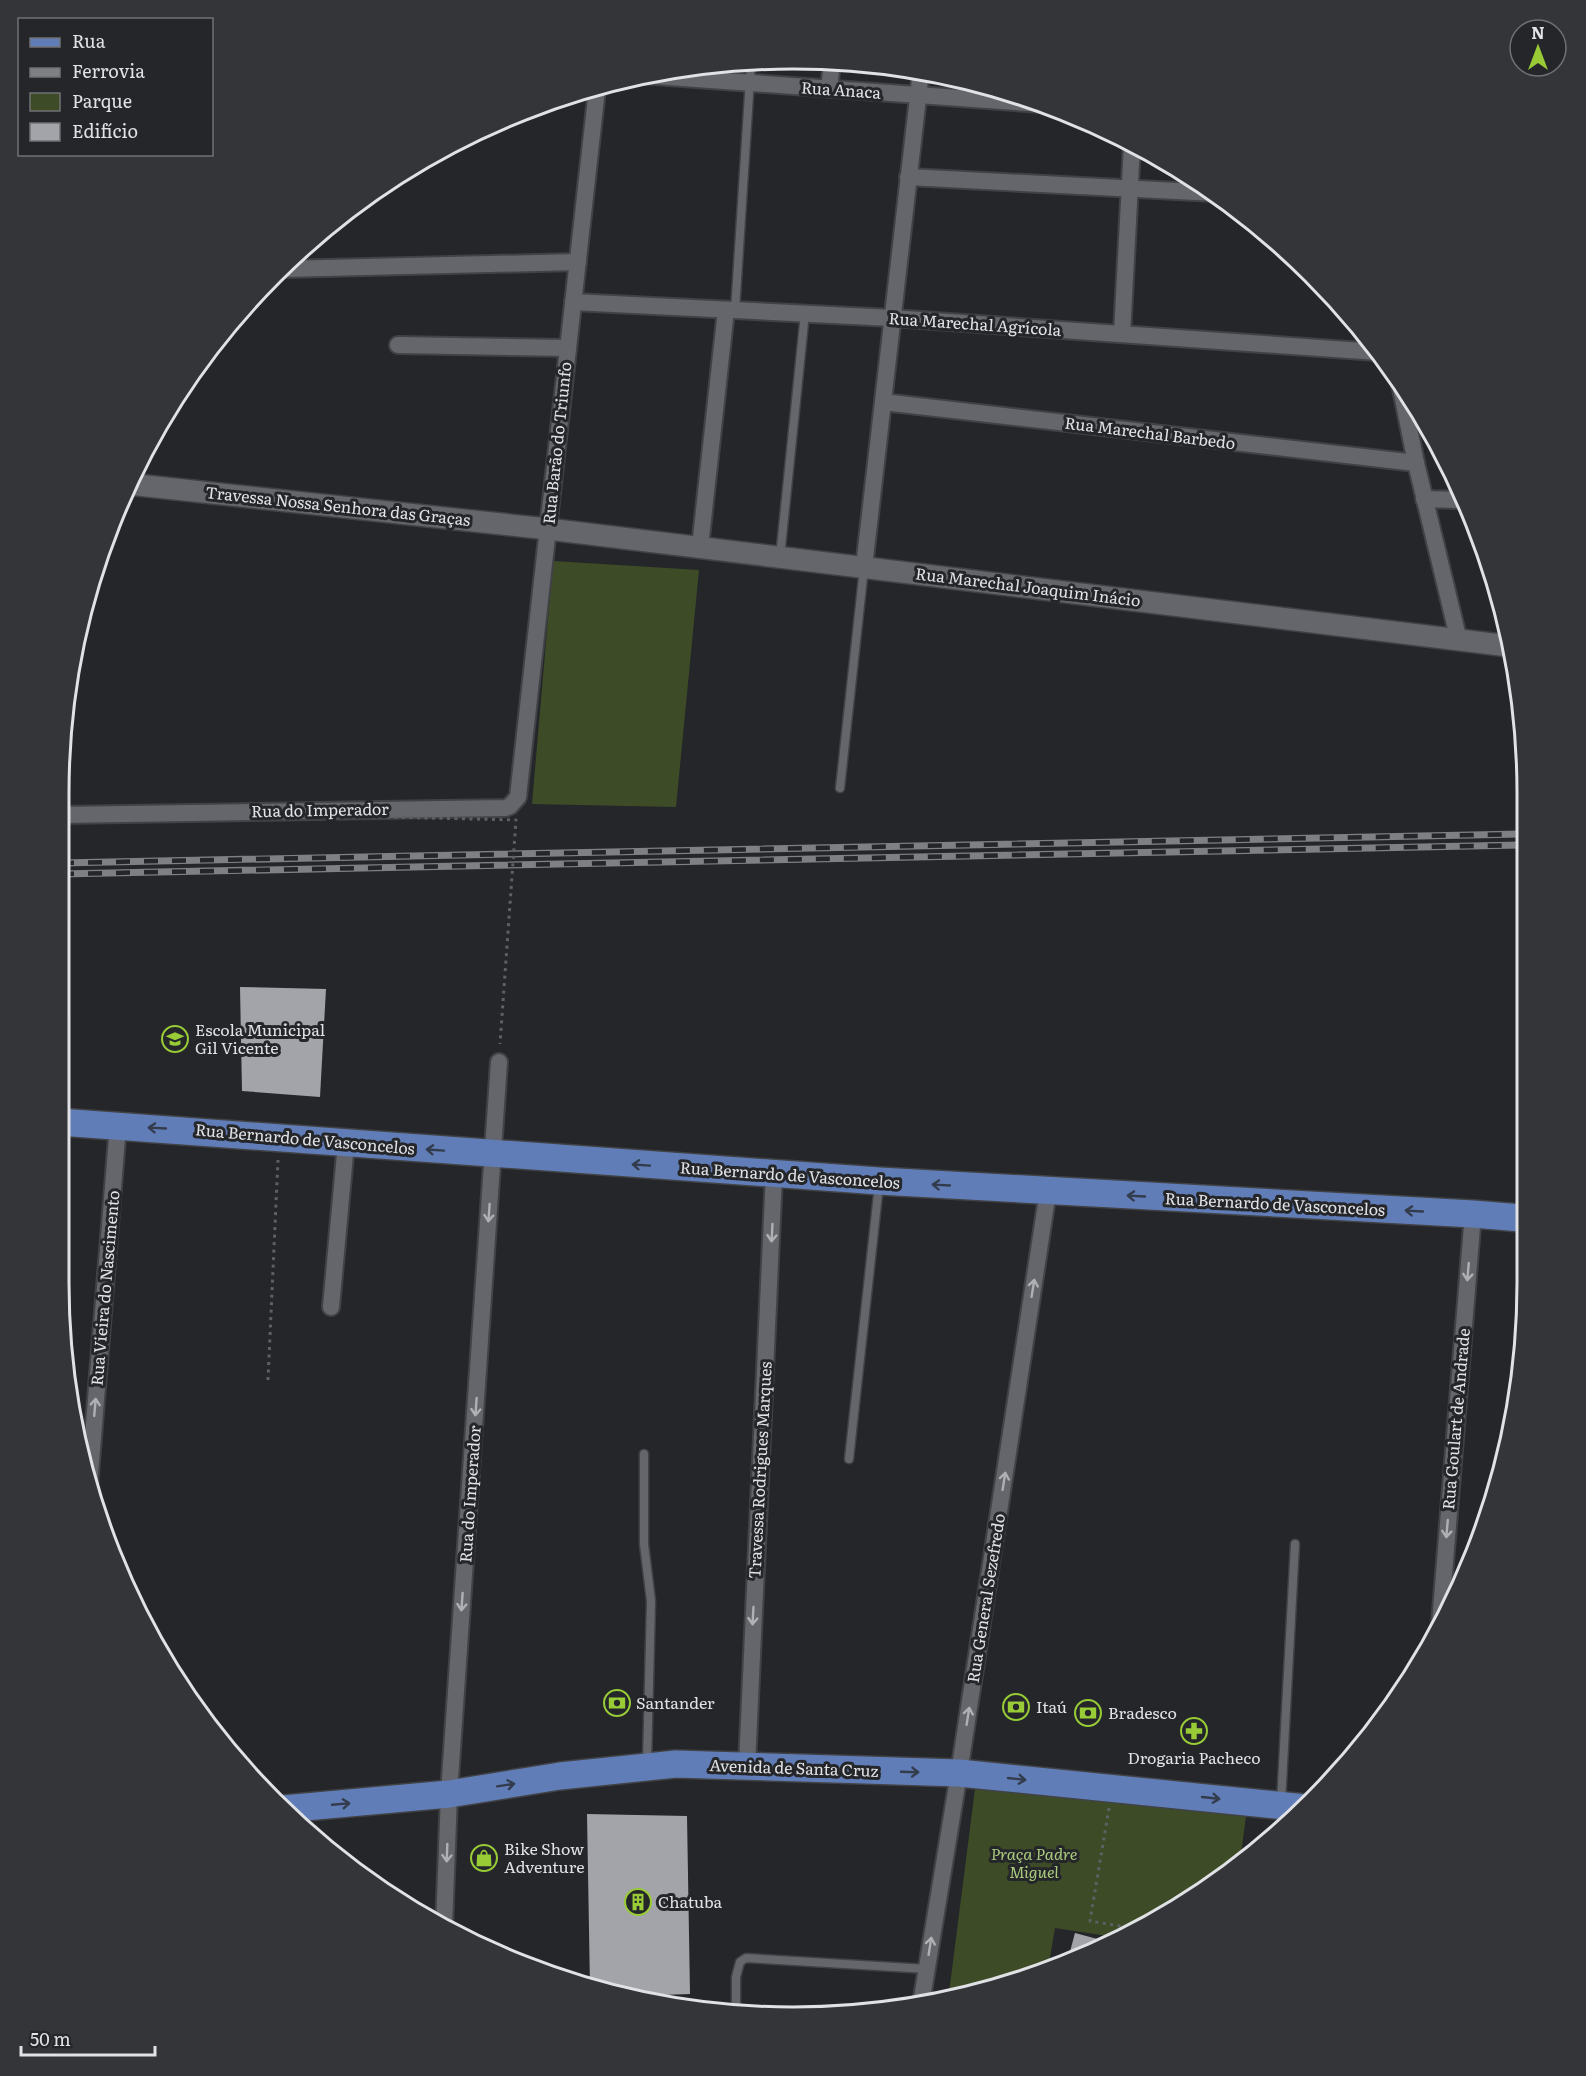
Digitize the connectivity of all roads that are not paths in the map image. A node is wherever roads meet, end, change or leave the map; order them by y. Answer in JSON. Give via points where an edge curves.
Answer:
{"nodes":[{"id":1,"x":750,"y":71,"type":"edge"},
{"id":2,"x":831,"y":71,"type":"edge"},
{"id":3,"x":683,"y":78,"type":"edge"},
{"id":4,"x":920,"y":81,"type":"edge"},
{"id":5,"x":749,"y":82,"type":"junction"},
{"id":6,"x":829,"y":89,"type":"junction"},
{"id":7,"x":919,"y":95,"type":"junction"},
{"id":8,"x":596,"y":97,"type":"edge"},
{"id":9,"x":1006,"y":101,"type":"edge"},
{"id":10,"x":1131,"y":154,"type":"edge"},
{"id":11,"x":908,"y":177,"type":"junction"},
{"id":12,"x":1129,"y":188,"type":"junction"},
{"id":13,"x":1197,"y":193,"type":"edge"},
{"id":14,"x":578,"y":262,"type":"junction"},
{"id":15,"x":294,"y":269,"type":"edge"},
{"id":16,"x":573,"y":302,"type":"junction"},
{"id":17,"x":730,"y":310,"type":"junction"},
{"id":18,"x":805,"y":313,"type":"junction"},
{"id":19,"x":892,"y":318,"type":"junction"},
{"id":20,"x":1122,"y":334,"type":"junction"},
{"id":21,"x":398,"y":345,"type":"dead end"},
{"id":22,"x":568,"y":348,"type":"junction"},
{"id":23,"x":1366,"y":351,"type":"edge"},
{"id":24,"x":883,"y":402,"type":"junction"},
{"id":25,"x":1404,"y":406,"type":"edge"},
{"id":26,"x":1416,"y":464,"type":"junction"},
{"id":27,"x":138,"y":485,"type":"edge"},
{"id":28,"x":1424,"y":499,"type":"junction"},
{"id":29,"x":1454,"y":500,"type":"edge"},
{"id":30,"x":548,"y":529,"type":"junction"},
{"id":31,"x":700,"y":547,"type":"junction"},
{"id":32,"x":780,"y":557,"type":"junction"},
{"id":33,"x":864,"y":567,"type":"junction"},
{"id":34,"x":1459,"y":641,"type":"junction"},
{"id":35,"x":1501,"y":645,"type":"edge"},
{"id":36,"x":840,"y":788,"type":"dead end"},
{"id":37,"x":518,"y":797,"type":"joint"},
{"id":38,"x":69,"y":815,"type":"edge"},
{"id":39,"x":499,"y":1062,"type":"dead end"},
{"id":40,"x":69,"y":1123,"type":"edge"},
{"id":41,"x":110,"y":1125,"type":"junction"},
{"id":42,"x":346,"y":1143,"type":"junction"},
{"id":43,"x":494,"y":1154,"type":"junction"},
{"id":44,"x":774,"y":1174,"type":"junction"},
{"id":45,"x":879,"y":1181,"type":"junction"},
{"id":46,"x":1048,"y":1191,"type":"junction"},
{"id":47,"x":1473,"y":1214,"type":"junction"},
{"id":48,"x":1517,"y":1218,"type":"edge"},
{"id":49,"x":331,"y":1307,"type":"dead end"},
{"id":50,"x":644,"y":1454,"type":"dead end"},
{"id":51,"x":91,"y":1456,"type":"edge"},
{"id":52,"x":849,"y":1459,"type":"dead end"},
{"id":53,"x":1295,"y":1544,"type":"dead end"},
{"id":54,"x":1442,"y":1604,"type":"edge"},
{"id":55,"x":747,"y":1765,"type":"junction"},
{"id":56,"x":647,"y":1766,"type":"junction"},
{"id":57,"x":959,"y":1773,"type":"junction"},
{"id":58,"x":449,"y":1794,"type":"junction"},
{"id":59,"x":1294,"y":1806,"type":"edge"},
{"id":60,"x":295,"y":1808,"type":"edge"},
{"id":61,"x":444,"y":1917,"type":"edge"},
{"id":62,"x":927,"y":1969,"type":"junction"},
{"id":63,"x":923,"y":1995,"type":"edge"},
{"id":64,"x":736,"y":2004,"type":"edge"}],
"edges":[{"from":1,"to":5,"type":"lane"},
{"from":2,"to":6,"type":"street"},
{"from":3,"to":5,"type":"street","name":"Rua Anaca"},
{"from":4,"to":7,"type":"street"},
{"from":5,"to":6,"type":"street","name":"Rua Anaca"},
{"from":5,"to":17,"type":"lane"},
{"from":6,"to":7,"type":"street","name":"Rua Anaca"},
{"from":7,"to":9,"type":"street","name":"Rua Anaca"},
{"from":7,"to":11,"type":"street"},
{"from":8,"to":14,"type":"street","name":"Rua Barão do Triunfo"},
{"from":10,"to":12,"type":"street"},
{"from":11,"to":12,"type":"street"},
{"from":11,"to":19,"type":"street"},
{"from":12,"to":13,"type":"street"},
{"from":12,"to":20,"type":"street"},
{"from":14,"to":15,"type":"street"},
{"from":14,"to":16,"type":"street","name":"Rua Barão do Triunfo"},
{"from":16,"to":17,"type":"street","name":"Rua Marechal Agrícola"},
{"from":16,"to":22,"type":"street","name":"Rua Barão do Triunfo"},
{"from":17,"to":18,"type":"street","name":"Rua Marechal Agrícola"},
{"from":17,"to":31,"type":"street"},
{"from":18,"to":19,"type":"street","name":"Rua Marechal Agrícola"},
{"from":18,"to":32,"type":"lane"},
{"from":19,"to":20,"type":"street","name":"Rua Marechal Agrícola"},
{"from":19,"to":24,"type":"street"},
{"from":20,"to":23,"type":"street","name":"Rua Marechal Agrícola"},
{"from":21,"to":22,"type":"street"},
{"from":22,"to":30,"type":"street","name":"Rua Barão do Triunfo"},
{"from":24,"to":26,"type":"street","name":"Rua Marechal Barbedo"},
{"from":24,"to":33,"type":"street"},
{"from":25,"to":26,"type":"street"},
{"from":26,"to":28,"type":"street"},
{"from":27,"to":30,"type":"street","name":"Travessa Nossa Senhora das Graças"},
{"from":28,"to":29,"type":"street"},
{"from":28,"to":34,"type":"street"},
{"from":30,"to":31,"type":"street","name":"Rua Marechal Joaquim Inácio"},
{"from":30,"to":37,"type":"street","name":"Rua Barão do Triunfo"},
{"from":31,"to":32,"type":"street","name":"Rua Marechal Joaquim Inácio"},
{"from":32,"to":33,"type":"street","name":"Rua Marechal Joaquim Inácio"},
{"from":33,"to":34,"type":"street","name":"Rua Marechal Joaquim Inácio"},
{"from":33,"to":36,"type":"lane"},
{"from":34,"to":35,"type":"street","name":"Rua Marechal Joaquim Inácio"},
{"from":37,"to":38,"type":"street","name":"Rua do Imperador","via":[[505,808]]},
{"from":39,"to":43,"type":"street","name":"Rua do Imperador"},
{"from":40,"to":41,"type":"main road","name":"Rua Bernardo de Vasconcelos"},
{"from":42,"to":41,"type":"main road","name":"Rua Bernardo de Vasconcelos","one_way":true},
{"from":51,"to":41,"type":"street","name":"Rua Vieira do Nascimento","one_way":true},
{"from":43,"to":42,"type":"main road","name":"Rua Bernardo de Vasconcelos","one_way":true},
{"from":42,"to":49,"type":"street"},
{"from":44,"to":43,"type":"main road","name":"Rua Bernardo de Vasconcelos","one_way":true},
{"from":43,"to":58,"type":"street","name":"Rua do Imperador","one_way":true},
{"from":44,"to":45,"type":"main road","name":"Rua Bernardo de Vasconcelos"},
{"from":44,"to":55,"type":"street","name":"Travessa Rodrigues Marques","one_way":true},
{"from":46,"to":45,"type":"main road","name":"Rua Bernardo de Vasconcelos","one_way":true},
{"from":45,"to":52,"type":"lane"},
{"from":47,"to":46,"type":"main road","name":"Rua Bernardo de Vasconcelos","one_way":true},
{"from":57,"to":46,"type":"street","name":"Rua General Sezefredo","one_way":true},
{"from":47,"to":48,"type":"main road","name":"Rua Bernardo de Vasconcelos"},
{"from":47,"to":54,"type":"street","name":"Rua Goulart de Andrade","one_way":true},
{"from":50,"to":56,"type":"lane","via":[[644,1544],[651,1601]]},
{"from":53,"to":59,"type":"lane"},
{"from":55,"to":56,"type":"main road","name":"Avenida de Santa Cruz"},
{"from":55,"to":57,"type":"main road","name":"Avenida de Santa Cruz","one_way":true},
{"from":58,"to":56,"type":"main road","name":"Avenida de Santa Cruz","one_way":true},
{"from":57,"to":59,"type":"main road","name":"Avenida de Santa Cruz","one_way":true},
{"from":62,"to":57,"type":"street","name":"Rua General Sezefredo","one_way":true},
{"from":60,"to":58,"type":"main road","name":"Avenida de Santa Cruz","one_way":true},
{"from":58,"to":61,"type":"street","name":"Rua do Imperador","one_way":true},
{"from":62,"to":63,"type":"street","name":"Rua General Sezefredo"},
{"from":62,"to":64,"type":"lane","via":[[746,1958],[740,1962],[736,1977]]}]}
